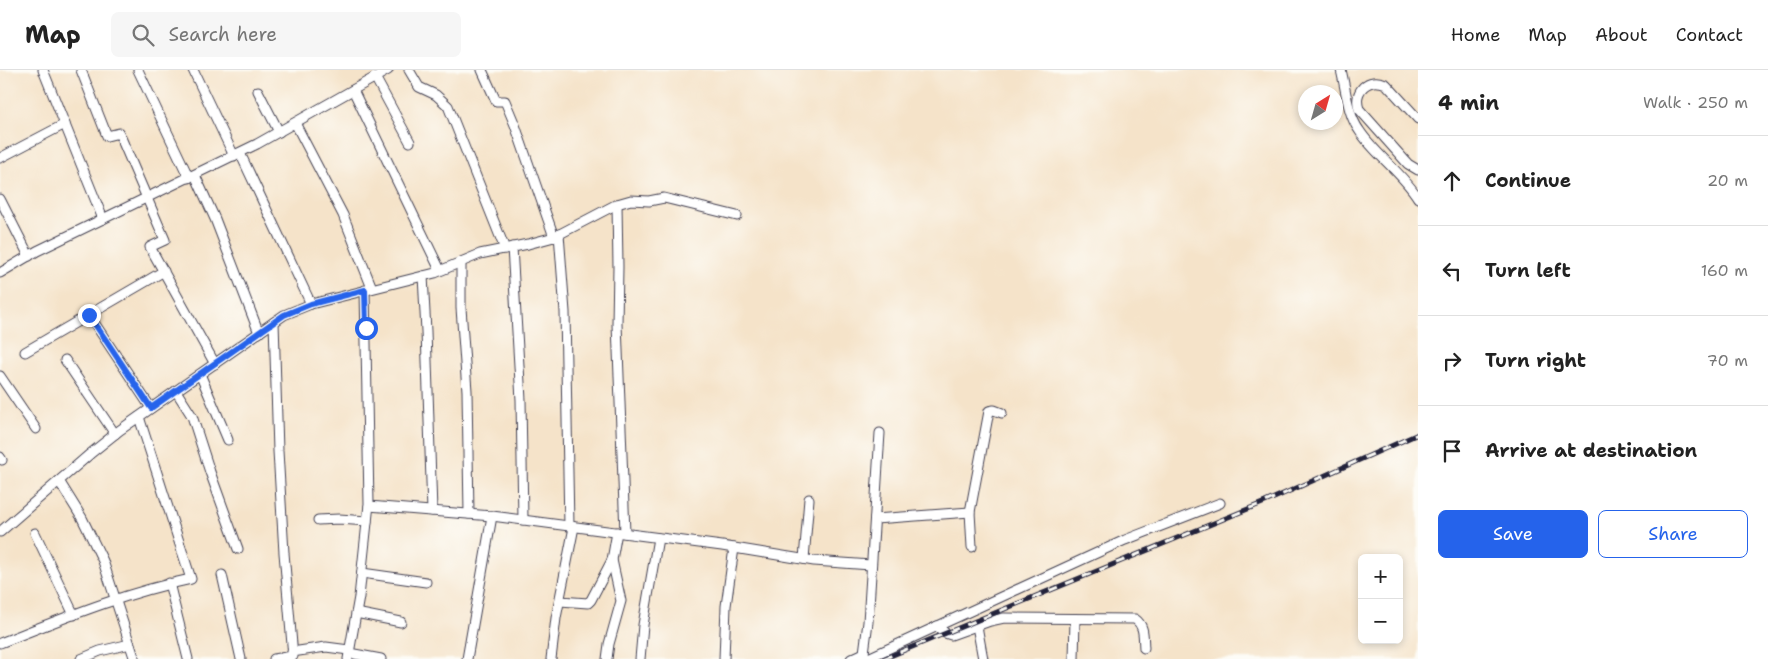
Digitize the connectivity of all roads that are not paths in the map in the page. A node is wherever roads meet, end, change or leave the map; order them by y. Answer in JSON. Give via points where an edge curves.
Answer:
{"nodes":[{"id":1,"x":43,"y":70,"type":"edge"},
{"id":2,"x":81,"y":70,"type":"edge"},
{"id":3,"x":138,"y":70,"type":"edge"},
{"id":4,"x":193,"y":70,"type":"edge"},
{"id":5,"x":388,"y":70,"type":"edge"},
{"id":6,"x":409,"y":70,"type":"edge"},
{"id":7,"x":482,"y":70,"type":"edge"},
{"id":8,"x":1341,"y":70,"type":"edge"},
{"id":9,"x":375,"y":78,"type":"junction"},
{"id":10,"x":353,"y":90,"type":"junction"},
{"id":11,"x":258,"y":91,"type":"dead end"},
{"id":12,"x":1418,"y":119,"type":"edge"},
{"id":13,"x":295,"y":123,"type":"junction"},
{"id":14,"x":65,"y":124,"type":"junction"},
{"id":15,"x":279,"y":132,"type":"junction"},
{"id":16,"x":410,"y":142,"type":"dead end"},
{"id":17,"x":237,"y":154,"type":"junction"},
{"id":18,"x":0,"y":158,"type":"edge"},
{"id":19,"x":1418,"y":170,"type":"edge"},
{"id":20,"x":192,"y":176,"type":"junction"},
{"id":21,"x":147,"y":198,"type":"junction"},
{"id":22,"x":1418,"y":198,"type":"edge"},
{"id":23,"x":0,"y":199,"type":"edge"},
{"id":24,"x":617,"y":204,"type":"junction"},
{"id":25,"x":737,"y":216,"type":"dead end"},
{"id":26,"x":103,"y":219,"type":"junction"},
{"id":27,"x":556,"y":235,"type":"junction"},
{"id":28,"x":508,"y":248,"type":"junction"},
{"id":29,"x":29,"y":256,"type":"junction"},
{"id":30,"x":461,"y":262,"type":"junction"},
{"id":31,"x":440,"y":270,"type":"junction"},
{"id":32,"x":164,"y":271,"type":"junction"},
{"id":33,"x":0,"y":273,"type":"edge"},
{"id":34,"x":422,"y":276,"type":"junction"},
{"id":35,"x":368,"y":289,"type":"junction"},
{"id":36,"x":311,"y":304,"type":"junction"},
{"id":37,"x":89,"y":315,"type":"junction"},
{"id":38,"x":274,"y":322,"type":"junction"},
{"id":39,"x":259,"y":333,"type":"junction"},
{"id":40,"x":25,"y":352,"type":"dead end"},
{"id":41,"x":65,"y":360,"type":"dead end"},
{"id":42,"x":214,"y":364,"type":"junction"},
{"id":43,"x":200,"y":374,"type":"junction"},
{"id":44,"x":0,"y":376,"type":"edge"},
{"id":45,"x":176,"y":390,"type":"junction"},
{"id":46,"x":151,"y":408,"type":"junction"},
{"id":47,"x":1002,"y":413,"type":"dead end"},
{"id":48,"x":139,"y":417,"type":"junction"},
{"id":49,"x":36,"y":429,"type":"dead end"},
{"id":50,"x":880,"y":433,"type":"dead end"},
{"id":51,"x":115,"y":434,"type":"junction"},
{"id":52,"x":228,"y":440,"type":"dead end"},
{"id":53,"x":59,"y":481,"type":"junction"},
{"id":54,"x":809,"y":499,"type":"dead end"},
{"id":55,"x":1220,"y":503,"type":"dead end"},
{"id":56,"x":369,"y":506,"type":"junction"},
{"id":57,"x":432,"y":511,"type":"junction"},
{"id":58,"x":970,"y":512,"type":"junction"},
{"id":59,"x":469,"y":514,"type":"junction"},
{"id":60,"x":492,"y":516,"type":"junction"},
{"id":61,"x":875,"y":519,"type":"junction"},
{"id":62,"x":318,"y":520,"type":"dead end"},
{"id":63,"x":524,"y":520,"type":"junction"},
{"id":64,"x":367,"y":521,"type":"junction"},
{"id":65,"x":572,"y":526,"type":"junction"},
{"id":66,"x":1,"y":529,"type":"edge"},
{"id":67,"x":35,"y":533,"type":"dead end"},
{"id":68,"x":621,"y":533,"type":"junction"},
{"id":69,"x":658,"y":538,"type":"junction"},
{"id":70,"x":972,"y":547,"type":"dead end"},
{"id":71,"x":734,"y":548,"type":"junction"},
{"id":72,"x":238,"y":549,"type":"dead end"},
{"id":73,"x":804,"y":559,"type":"junction"},
{"id":74,"x":612,"y":560,"type":"junction"},
{"id":75,"x":871,"y":565,"type":"junction"},
{"id":76,"x":362,"y":574,"type":"junction"},
{"id":77,"x":222,"y":575,"type":"dead end"},
{"id":78,"x":426,"y":582,"type":"dead end"},
{"id":79,"x":169,"y":583,"type":"junction"},
{"id":80,"x":116,"y":598,"type":"junction"},
{"id":81,"x":560,"y":601,"type":"junction"},
{"id":82,"x":356,"y":613,"type":"junction"},
{"id":83,"x":74,"y":614,"type":"junction"},
{"id":84,"x":1075,"y":619,"type":"junction"},
{"id":85,"x":401,"y":622,"type":"dead end"},
{"id":86,"x":937,"y":626,"type":"junction"},
{"id":87,"x":977,"y":626,"type":"junction"},
{"id":88,"x":0,"y":643,"type":"edge"},
{"id":89,"x":130,"y":644,"type":"junction"},
{"id":90,"x":1144,"y":648,"type":"dead end"},
{"id":91,"x":292,"y":652,"type":"junction"},
{"id":92,"x":349,"y":654,"type":"edge"},
{"id":93,"x":134,"y":657,"type":"dead end"},
{"id":94,"x":864,"y":657,"type":"edge"},
{"id":95,"x":81,"y":659,"type":"edge"},
{"id":96,"x":188,"y":659,"type":"edge"},
{"id":97,"x":241,"y":659,"type":"edge"},
{"id":98,"x":274,"y":659,"type":"edge"},
{"id":99,"x":381,"y":659,"type":"edge"},
{"id":100,"x":466,"y":659,"type":"edge"},
{"id":101,"x":551,"y":659,"type":"edge"},
{"id":102,"x":607,"y":659,"type":"edge"},
{"id":103,"x":640,"y":659,"type":"edge"},
{"id":104,"x":724,"y":659,"type":"edge"},
{"id":105,"x":850,"y":659,"type":"edge"},
{"id":106,"x":983,"y":659,"type":"edge"},
{"id":107,"x":1074,"y":659,"type":"edge"}],
"edges":[{"from":1,"to":14,"type":"street"},
{"from":2,"to":21,"type":"street","via":[[107,136],[119,133]]},
{"from":3,"to":20,"type":"street"},
{"from":4,"to":17,"type":"street"},
{"from":5,"to":9,"type":"street"},
{"from":6,"to":28,"type":"street","via":[[419,87],[436,94],[448,106]]},
{"from":7,"to":27,"type":"street","via":[[496,101],[504,101],[508,109]]},
{"from":8,"to":22,"type":"street","via":[[1350,111],[1358,129]]},
{"from":9,"to":10,"type":"street"},
{"from":9,"to":16,"type":"street"},
{"from":10,"to":13,"type":"street"},
{"from":10,"to":31,"type":"street"},
{"from":11,"to":15,"type":"street"},
{"from":12,"to":19,"type":"street","via":[[1381,82],[1365,85],[1357,98],[1359,109],[1408,164]]},
{"from":13,"to":15,"type":"street"},
{"from":13,"to":35,"type":"street","via":[[343,215]]},
{"from":14,"to":18,"type":"street"},
{"from":14,"to":26,"type":"street"},
{"from":15,"to":17,"type":"street"},
{"from":17,"to":20,"type":"street"},
{"from":17,"to":36,"type":"street"},
{"from":20,"to":21,"type":"street"},
{"from":20,"to":39,"type":"street","via":[[215,219]]},
{"from":21,"to":26,"type":"street"},
{"from":21,"to":32,"type":"street","via":[[164,240],[150,247]]},
{"from":23,"to":29,"type":"street"},
{"from":24,"to":25,"type":"street","via":[[664,198]]},
{"from":24,"to":27,"type":"street"},
{"from":24,"to":68,"type":"street"},
{"from":26,"to":29,"type":"street"},
{"from":27,"to":28,"type":"street"},
{"from":27,"to":65,"type":"street","via":[[565,312]]},
{"from":28,"to":30,"type":"street"},
{"from":28,"to":63,"type":"street","via":[[521,400]]},
{"from":29,"to":33,"type":"street"},
{"from":30,"to":31,"type":"street"},
{"from":30,"to":59,"type":"street"},
{"from":31,"to":34,"type":"street"},
{"from":32,"to":37,"type":"street"},
{"from":32,"to":42,"type":"street"},
{"from":34,"to":35,"type":"street"},
{"from":34,"to":57,"type":"street"},
{"from":35,"to":36,"type":"street"},
{"from":35,"to":56,"type":"street"},
{"from":36,"to":38,"type":"street"},
{"from":37,"to":40,"type":"street"},
{"from":37,"to":46,"type":"street"},
{"from":38,"to":39,"type":"street"},
{"from":38,"to":91,"type":"street","via":[[278,451]]},
{"from":39,"to":42,"type":"street"},
{"from":41,"to":51,"type":"street"},
{"from":42,"to":43,"type":"street"},
{"from":43,"to":45,"type":"street"},
{"from":43,"to":52,"type":"street"},
{"from":44,"to":49,"type":"street"},
{"from":45,"to":46,"type":"street"},
{"from":45,"to":72,"type":"street","via":[[192,416]]},
{"from":46,"to":48,"type":"street"},
{"from":47,"to":58,"type":"street","via":[[989,412]]},
{"from":48,"to":51,"type":"street"},
{"from":48,"to":79,"type":"street","via":[[191,579]]},
{"from":50,"to":61,"type":"street"},
{"from":51,"to":53,"type":"street"},
{"from":53,"to":66,"type":"street"},
{"from":53,"to":80,"type":"street","via":[[103,561]]},
{"from":54,"to":73,"type":"street"},
{"from":55,"to":86,"type":"street","via":[[1125,540]]},
{"from":56,"to":57,"type":"street"},
{"from":56,"to":64,"type":"street"},
{"from":57,"to":59,"type":"street"},
{"from":58,"to":61,"type":"street"},
{"from":58,"to":70,"type":"street"},
{"from":59,"to":60,"type":"street"},
{"from":60,"to":63,"type":"street"},
{"from":60,"to":100,"type":"street"},
{"from":61,"to":75,"type":"street"},
{"from":62,"to":64,"type":"street"},
{"from":63,"to":65,"type":"street"},
{"from":64,"to":76,"type":"street"},
{"from":65,"to":68,"type":"street"},
{"from":65,"to":81,"type":"street"},
{"from":67,"to":83,"type":"street"},
{"from":68,"to":69,"type":"street"},
{"from":68,"to":74,"type":"street"},
{"from":69,"to":71,"type":"street"},
{"from":69,"to":103,"type":"street"},
{"from":71,"to":73,"type":"street"},
{"from":71,"to":104,"type":"street","via":[[726,606]]},
{"from":73,"to":75,"type":"street"},
{"from":74,"to":81,"type":"street","via":[[588,603]]},
{"from":74,"to":102,"type":"street","via":[[621,601]]},
{"from":75,"to":94,"type":"street"},
{"from":76,"to":78,"type":"street"},
{"from":76,"to":82,"type":"street"},
{"from":77,"to":97,"type":"street"},
{"from":79,"to":80,"type":"street"},
{"from":79,"to":96,"type":"street"},
{"from":80,"to":83,"type":"street"},
{"from":80,"to":89,"type":"street"},
{"from":81,"to":101,"type":"street"},
{"from":82,"to":85,"type":"street"},
{"from":82,"to":92,"type":"street"},
{"from":83,"to":88,"type":"street"},
{"from":84,"to":87,"type":"street","via":[[1004,618]]},
{"from":84,"to":90,"type":"street","via":[[1135,620],[1141,623]]},
{"from":84,"to":107,"type":"street"},
{"from":86,"to":87,"type":"street","via":[[951,635]]},
{"from":86,"to":94,"type":"street"},
{"from":87,"to":106,"type":"street"},
{"from":89,"to":93,"type":"street"},
{"from":89,"to":95,"type":"street"},
{"from":91,"to":92,"type":"street","via":[[326,647]]},
{"from":91,"to":98,"type":"street","via":[[293,656]]},
{"from":92,"to":99,"type":"street"},
{"from":94,"to":105,"type":"street"}]}
